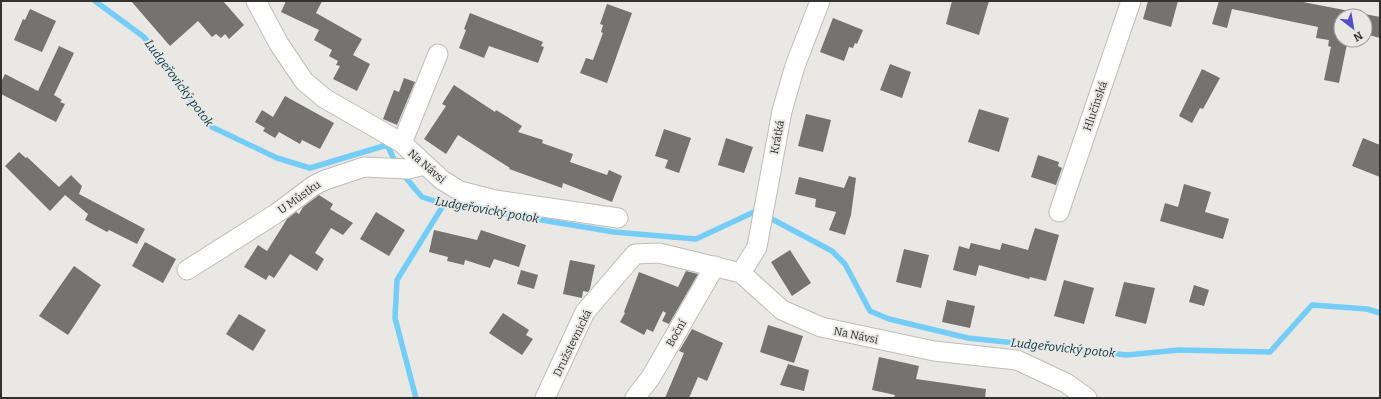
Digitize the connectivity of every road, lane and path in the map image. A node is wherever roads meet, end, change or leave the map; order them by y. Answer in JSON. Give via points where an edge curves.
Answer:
{"nodes":[{"id":1,"x":256,"y":1,"type":"edge"},
{"id":2,"x":820,"y":1,"type":"edge"},
{"id":3,"x":1131,"y":1,"type":"edge"},
{"id":4,"x":438,"y":54,"type":"dead end"},
{"id":5,"x":402,"y":143,"type":"junction"},
{"id":6,"x":409,"y":167,"type":"junction"},
{"id":7,"x":1059,"y":212,"type":"dead end"},
{"id":8,"x":618,"y":218,"type":"dead end"},
{"id":9,"x":635,"y":254,"type":"joint"},
{"id":10,"x":715,"y":266,"type":"junction"},
{"id":11,"x":187,"y":270,"type":"dead end"},
{"id":12,"x":741,"y":273,"type":"junction"},
{"id":13,"x":545,"y":398,"type":"edge"},
{"id":14,"x":635,"y":398,"type":"edge"},
{"id":15,"x":1087,"y":398,"type":"edge"}],
"edges":[{"from":1,"to":5,"type":"street","name":"Na Návsi","via":[[279,44],[304,81],[324,98]]},
{"from":2,"to":12,"type":"street","name":"Krátká","via":[[795,66],[782,111],[757,247]]},
{"from":3,"to":7,"type":"street","name":"Hlučínská"},
{"from":4,"to":5,"type":"street","name":"Na Návsi"},
{"from":5,"to":6,"type":"street","name":"Na Návsi"},
{"from":6,"to":8,"type":"street","name":"Na Návsi","via":[[442,180],[460,192],[495,200]]},
{"from":6,"to":11,"type":"street","name":"U Můstku","via":[[364,167],[325,180]]},
{"from":9,"to":10,"type":"street","name":"Na Návsi","via":[[659,253]]},
{"from":9,"to":13,"type":"street","name":"Družstevnická","via":[[585,312]]},
{"from":10,"to":12,"type":"street","name":"Na Návsi"},
{"from":10,"to":14,"type":"street","name":"Boční","via":[[651,377]]},
{"from":12,"to":15,"type":"street","name":"Na Návsi","via":[[782,310],[821,328],[934,351],[1017,360],[1066,383]]}]}
